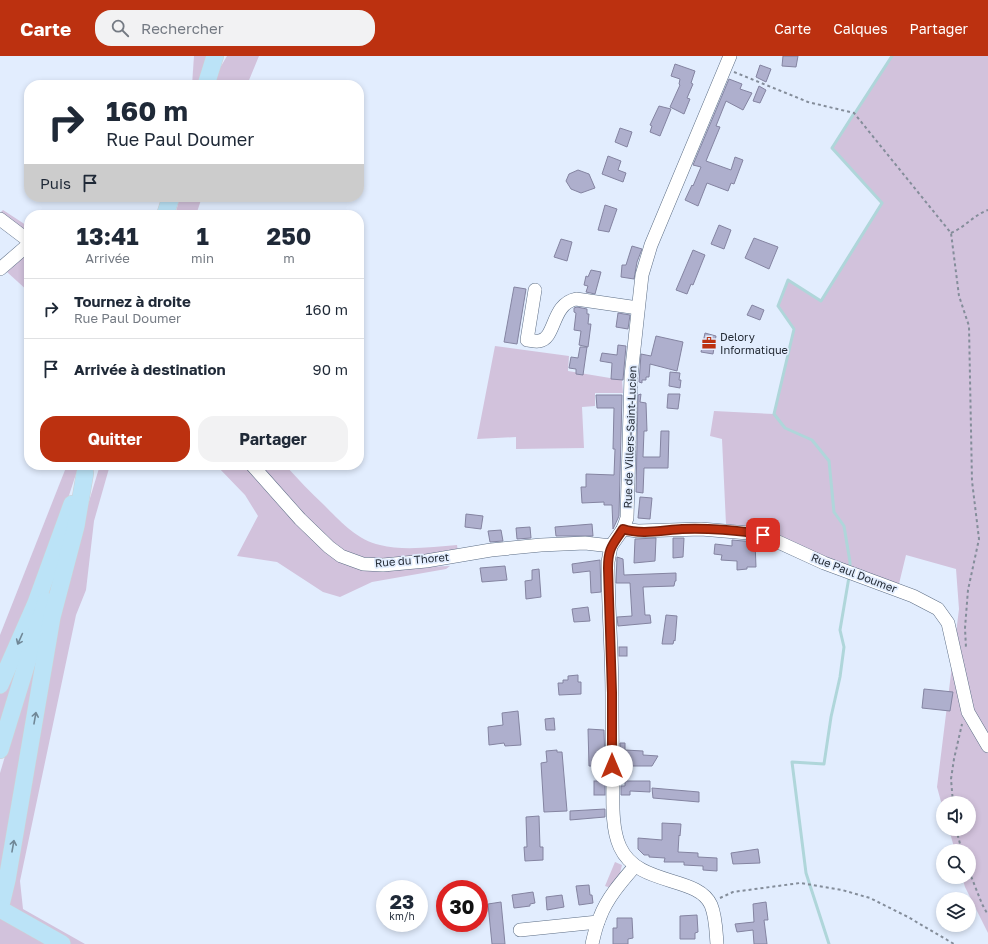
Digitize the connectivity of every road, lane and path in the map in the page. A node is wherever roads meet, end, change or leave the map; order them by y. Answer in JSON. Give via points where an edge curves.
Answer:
{"nodes":[{"id":1,"x":215,"y":56,"type":"edge"},
{"id":2,"x":728,"y":62,"type":"edge"},
{"id":3,"x":208,"y":80,"type":"edge"},
{"id":4,"x":988,"y":210,"type":"edge"},
{"id":5,"x":0,"y":220,"type":"edge"},
{"id":6,"x":951,"y":233,"type":"junction"},
{"id":7,"x":24,"y":238,"type":"edge"},
{"id":8,"x":24,"y":247,"type":"edge"},
{"id":9,"x":0,"y":270,"type":"edge"},
{"id":10,"x":535,"y":290,"type":"dead end"},
{"id":11,"x":638,"y":308,"type":"junction"},
{"id":12,"x":87,"y":470,"type":"edge"},
{"id":13,"x":87,"y":470,"type":"edge"},
{"id":14,"x":87,"y":470,"type":"edge"},
{"id":15,"x":256,"y":470,"type":"edge"},
{"id":16,"x":623,"y":529,"type":"junction"},
{"id":17,"x":611,"y":546,"type":"junction"},
{"id":18,"x":966,"y":650,"type":"dead end"},
{"id":19,"x":0,"y":685,"type":"edge"},
{"id":20,"x":963,"y":723,"type":"dead end"},
{"id":21,"x":988,"y":746,"type":"edge"},
{"id":22,"x":0,"y":750,"type":"edge"},
{"id":23,"x":953,"y":796,"type":"edge"},
{"id":24,"x":635,"y":866,"type":"junction"},
{"id":25,"x":974,"y":884,"type":"edge"},
{"id":26,"x":710,"y":904,"type":"junction"},
{"id":27,"x":0,"y":909,"type":"edge"},
{"id":28,"x":988,"y":915,"type":"edge"},
{"id":29,"x":0,"y":921,"type":"edge"},
{"id":30,"x":598,"y":922,"type":"junction"},
{"id":31,"x":520,"y":930,"type":"dead end"},
{"id":32,"x":40,"y":944,"type":"edge"},
{"id":33,"x":62,"y":944,"type":"edge"},
{"id":34,"x":592,"y":944,"type":"edge"},
{"id":35,"x":717,"y":944,"type":"edge"},
{"id":36,"x":954,"y":944,"type":"edge"}],
"edges":[{"from":1,"to":3,"type":"main road"},
{"from":2,"to":6,"type":"path","via":[[808,102],[854,113]]},
{"from":2,"to":11,"type":"street","name":"Rue de Villers-Saint-Lucien","via":[[648,252]]},
{"from":4,"to":6,"type":"path"},
{"from":5,"to":7,"type":"street"},
{"from":6,"to":18,"type":"path","via":[[959,296],[970,326],[972,481],[979,539],[968,590]]},
{"from":8,"to":9,"type":"street"},
{"from":10,"to":11,"type":"street","via":[[527,340],[541,341],[547,337],[559,310],[570,300]]},
{"from":11,"to":16,"type":"street","name":"Rue de Villers-Saint-Lucien","via":[[630,386],[628,510]]},
{"from":12,"to":19,"type":"main road","one_way":true,"via":[[36,603]]},
{"from":13,"to":22,"type":"main road"},
{"from":27,"to":14,"type":"main road","one_way":true,"via":[[52,617],[76,526]]},
{"from":15,"to":17,"type":"street","name":"Rue du Thoret","via":[[329,547],[348,559],[363,564],[426,561],[541,545],[590,543]]},
{"from":16,"to":17,"type":"street","name":"Rue de Villers-Saint-Lucien"},
{"from":16,"to":21,"type":"street","name":"Rue Paul Doumer","via":[[701,529],[755,533],[824,563],[913,596],[932,606],[942,613],[948,623],[968,712]]},
{"from":17,"to":24,"type":"street","name":"Rue de Villers-Saint-Lucien","via":[[608,568],[614,813],[619,846]]},
{"from":20,"to":23,"type":"path","via":[[952,773]]},
{"from":24,"to":26,"type":"street","name":"Rue de Villers-Saint-Lucien","via":[[699,892]]},
{"from":24,"to":30,"type":"street","via":[[604,907]]},
{"from":25,"to":28,"type":"path"},
{"from":26,"to":35,"type":"street"},
{"from":26,"to":36,"type":"path","via":[[733,892],[802,883],[870,898]]},
{"from":27,"to":33,"type":"main road"},
{"from":29,"to":32,"type":"main road"},
{"from":30,"to":31,"type":"street"},
{"from":30,"to":34,"type":"street"}]}
